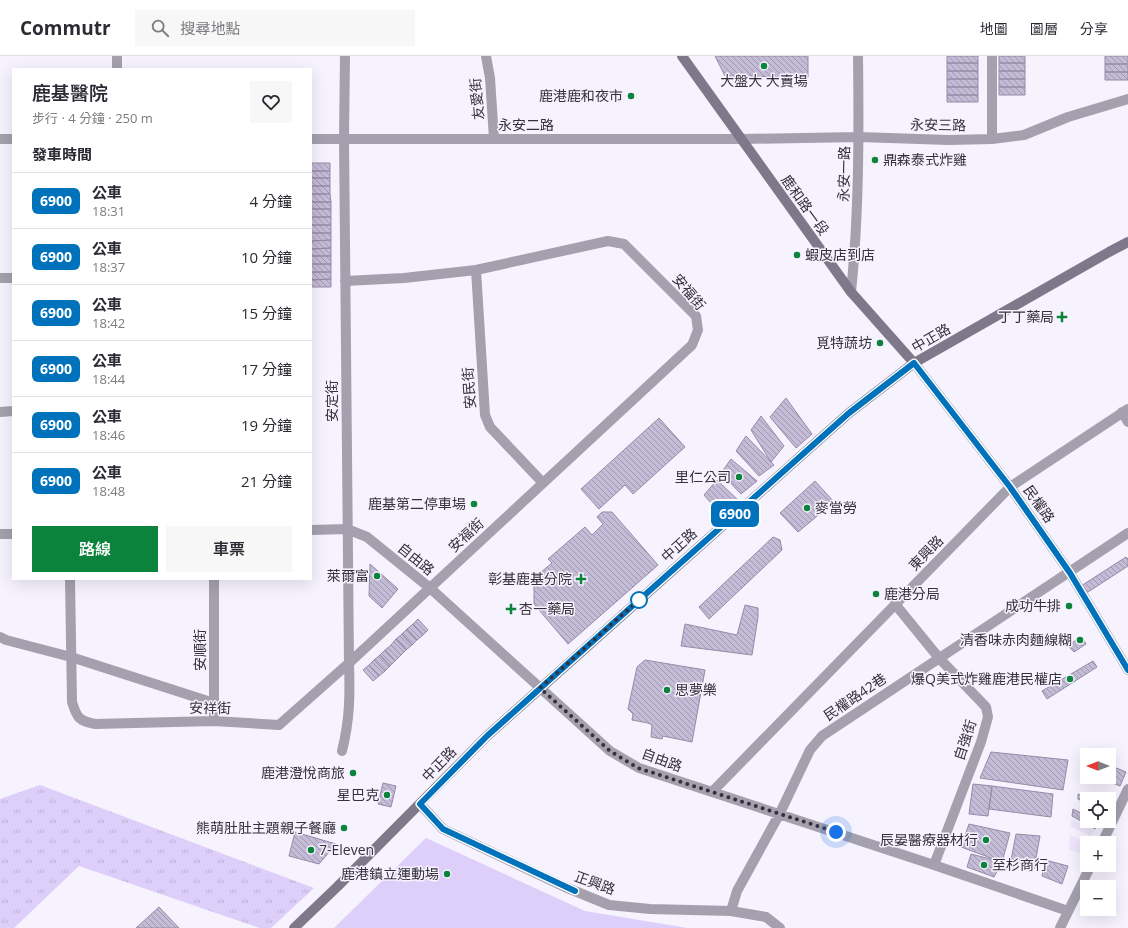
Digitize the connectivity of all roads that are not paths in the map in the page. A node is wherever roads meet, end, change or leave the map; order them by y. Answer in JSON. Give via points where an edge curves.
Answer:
{"nodes":[{"id":1,"x":117,"y":56,"type":"edge"},
{"id":2,"x":345,"y":56,"type":"edge"},
{"id":3,"x":486,"y":56,"type":"edge"},
{"id":4,"x":682,"y":56,"type":"edge"},
{"id":5,"x":858,"y":56,"type":"edge"},
{"id":6,"x":992,"y":56,"type":"edge"},
{"id":7,"x":117,"y":68,"type":"edge"},
{"id":8,"x":1128,"y":99,"type":"edge"},
{"id":9,"x":858,"y":137,"type":"junction"},
{"id":10,"x":312,"y":139,"type":"edge"},
{"id":11,"x":344,"y":139,"type":"junction"},
{"id":12,"x":494,"y":139,"type":"junction"},
{"id":13,"x":740,"y":139,"type":"junction"},
{"id":14,"x":992,"y":139,"type":"junction"},
{"id":15,"x":0,"y":140,"type":"edge"},
{"id":16,"x":12,"y":140,"type":"edge"},
{"id":17,"x":1128,"y":242,"type":"edge"},
{"id":18,"x":476,"y":270,"type":"junction"},
{"id":19,"x":0,"y":278,"type":"edge"},
{"id":20,"x":12,"y":278,"type":"edge"},
{"id":21,"x":345,"y":280,"type":"junction"},
{"id":22,"x":851,"y":292,"type":"junction"},
{"id":23,"x":914,"y":363,"type":"junction"},
{"id":24,"x":1125,"y":410,"type":"edge"},
{"id":25,"x":0,"y":412,"type":"edge"},
{"id":26,"x":12,"y":412,"type":"edge"},
{"id":27,"x":1128,"y":422,"type":"edge"},
{"id":28,"x":543,"y":483,"type":"junction"},
{"id":29,"x":1010,"y":487,"type":"junction"},
{"id":30,"x":347,"y":529,"type":"junction"},
{"id":31,"x":312,"y":530,"type":"edge"},
{"id":32,"x":1128,"y":533,"type":"edge"},
{"id":33,"x":0,"y":534,"type":"edge"},
{"id":34,"x":12,"y":534,"type":"edge"},
{"id":35,"x":1070,"y":573,"type":"junction"},
{"id":36,"x":70,"y":580,"type":"edge"},
{"id":37,"x":214,"y":580,"type":"edge"},
{"id":38,"x":430,"y":588,"type":"junction"},
{"id":39,"x":895,"y":604,"type":"junction"},
{"id":40,"x":0,"y":637,"type":"edge"},
{"id":41,"x":71,"y":657,"type":"junction"},
{"id":42,"x":939,"y":658,"type":"junction"},
{"id":43,"x":349,"y":663,"type":"junction"},
{"id":44,"x":1128,"y":670,"type":"edge"},
{"id":45,"x":540,"y":688,"type":"junction"},
{"id":46,"x":214,"y":703,"type":"junction"},
{"id":47,"x":214,"y":721,"type":"junction"},
{"id":48,"x":342,"y":751,"type":"dead end"},
{"id":49,"x":1128,"y":789,"type":"edge"},
{"id":50,"x":712,"y":792,"type":"junction"},
{"id":51,"x":420,"y":804,"type":"junction"},
{"id":52,"x":780,"y":813,"type":"junction"},
{"id":53,"x":1105,"y":836,"type":"edge"},
{"id":54,"x":934,"y":865,"type":"junction"},
{"id":55,"x":1088,"y":872,"type":"edge"},
{"id":56,"x":731,"y":911,"type":"junction"},
{"id":57,"x":1068,"y":911,"type":"junction"},
{"id":58,"x":294,"y":928,"type":"edge"},
{"id":59,"x":780,"y":928,"type":"edge"},
{"id":60,"x":1060,"y":928,"type":"edge"}],
"edges":[{"from":1,"to":7,"type":"street"},
{"from":2,"to":11,"type":"street","name":"安定街"},
{"from":3,"to":12,"type":"street","name":"友愛街"},
{"from":4,"to":13,"type":"main road","name":"鹿和路一段"},
{"from":5,"to":9,"type":"street","name":"永安一路"},
{"from":6,"to":14,"type":"street"},
{"from":8,"to":14,"type":"street","name":"永安三路","via":[[1068,117],[1024,135]]},
{"from":9,"to":13,"type":"street","name":"永安三路"},
{"from":9,"to":14,"type":"street","name":"永安三路"},
{"from":9,"to":22,"type":"street","name":"永安一路","via":[[856,244]]},
{"from":10,"to":11,"type":"street","name":"永安二路"},
{"from":11,"to":12,"type":"street","name":"永安二路"},
{"from":11,"to":21,"type":"street","name":"安定街"},
{"from":12,"to":13,"type":"street","name":"永安二路"},
{"from":13,"to":22,"type":"main road","name":"鹿和路一段"},
{"from":15,"to":16,"type":"street"},
{"from":17,"to":23,"type":"main road","name":"中正路"},
{"from":18,"to":21,"type":"street","name":"安福街","via":[[404,278]]},
{"from":18,"to":28,"type":"street","name":"安民街","via":[[485,415],[490,427]]},
{"from":18,"to":28,"type":"street","name":"安福街","via":[[608,241],[624,244],[696,316],[698,330],[692,345]]},
{"from":19,"to":20,"type":"street"},
{"from":21,"to":30,"type":"street","name":"安定街"},
{"from":22,"to":23,"type":"main road","name":"鹿和路一段"},
{"from":23,"to":29,"type":"street","name":"民權路"},
{"from":23,"to":45,"type":"main road","name":"中正路","via":[[849,413]]},
{"from":24,"to":27,"type":"street"},
{"from":24,"to":29,"type":"street","name":"東興路"},
{"from":25,"to":26,"type":"street"},
{"from":28,"to":38,"type":"street","name":"安福街"},
{"from":29,"to":35,"type":"street","name":"民權路"},
{"from":29,"to":39,"type":"street","name":"東興路"},
{"from":30,"to":31,"type":"street","name":"自由路"},
{"from":30,"to":38,"type":"street","name":"自由路","via":[[367,537]]},
{"from":30,"to":43,"type":"street","name":"安定街"},
{"from":32,"to":35,"type":"street","name":"民權路42巷"},
{"from":33,"to":34,"type":"street"},
{"from":35,"to":42,"type":"street","name":"民權路42巷"},
{"from":35,"to":44,"type":"street","name":"民權路"},
{"from":36,"to":41,"type":"street","name":"安祥街"},
{"from":37,"to":46,"type":"street","name":"安順街"},
{"from":38,"to":43,"type":"street","name":"安祥街"},
{"from":38,"to":45,"type":"street","name":"自由路"},
{"from":39,"to":42,"type":"street","name":"自強街"},
{"from":39,"to":50,"type":"street","name":"東興路"},
{"from":40,"to":41,"type":"street"},
{"from":41,"to":46,"type":"street"},
{"from":41,"to":47,"type":"street","name":"安祥街","via":[[72,702],[76,715],[83,722],[95,724]]},
{"from":42,"to":52,"type":"street","name":"民權路42巷","via":[[822,736],[810,750]]},
{"from":42,"to":54,"type":"street","name":"自強街","via":[[986,707],[988,716],[981,742]]},
{"from":43,"to":47,"type":"street","name":"安祥街","via":[[279,725]]},
{"from":43,"to":48,"type":"street","name":"安定街","via":[[350,701],[347,733]]},
{"from":45,"to":50,"type":"street","name":"自由路","via":[[610,751],[638,768]]},
{"from":45,"to":51,"type":"main road","name":"中正路","via":[[487,736]]},
{"from":46,"to":47,"type":"street","name":"安順街"},
{"from":49,"to":53,"type":"street"},
{"from":50,"to":52,"type":"street","name":"自由路"},
{"from":51,"to":56,"type":"street","name":"正興路","via":[[443,829],[609,905]]},
{"from":51,"to":58,"type":"main road","name":"中正路"},
{"from":52,"to":54,"type":"street","name":"自由路"},
{"from":52,"to":56,"type":"street","name":"民權路42巷","via":[[736,891]]},
{"from":54,"to":57,"type":"street","name":"自由路"},
{"from":55,"to":57,"type":"street"},
{"from":56,"to":59,"type":"street","name":"正興路","via":[[766,917]]},
{"from":57,"to":60,"type":"street"}]}
